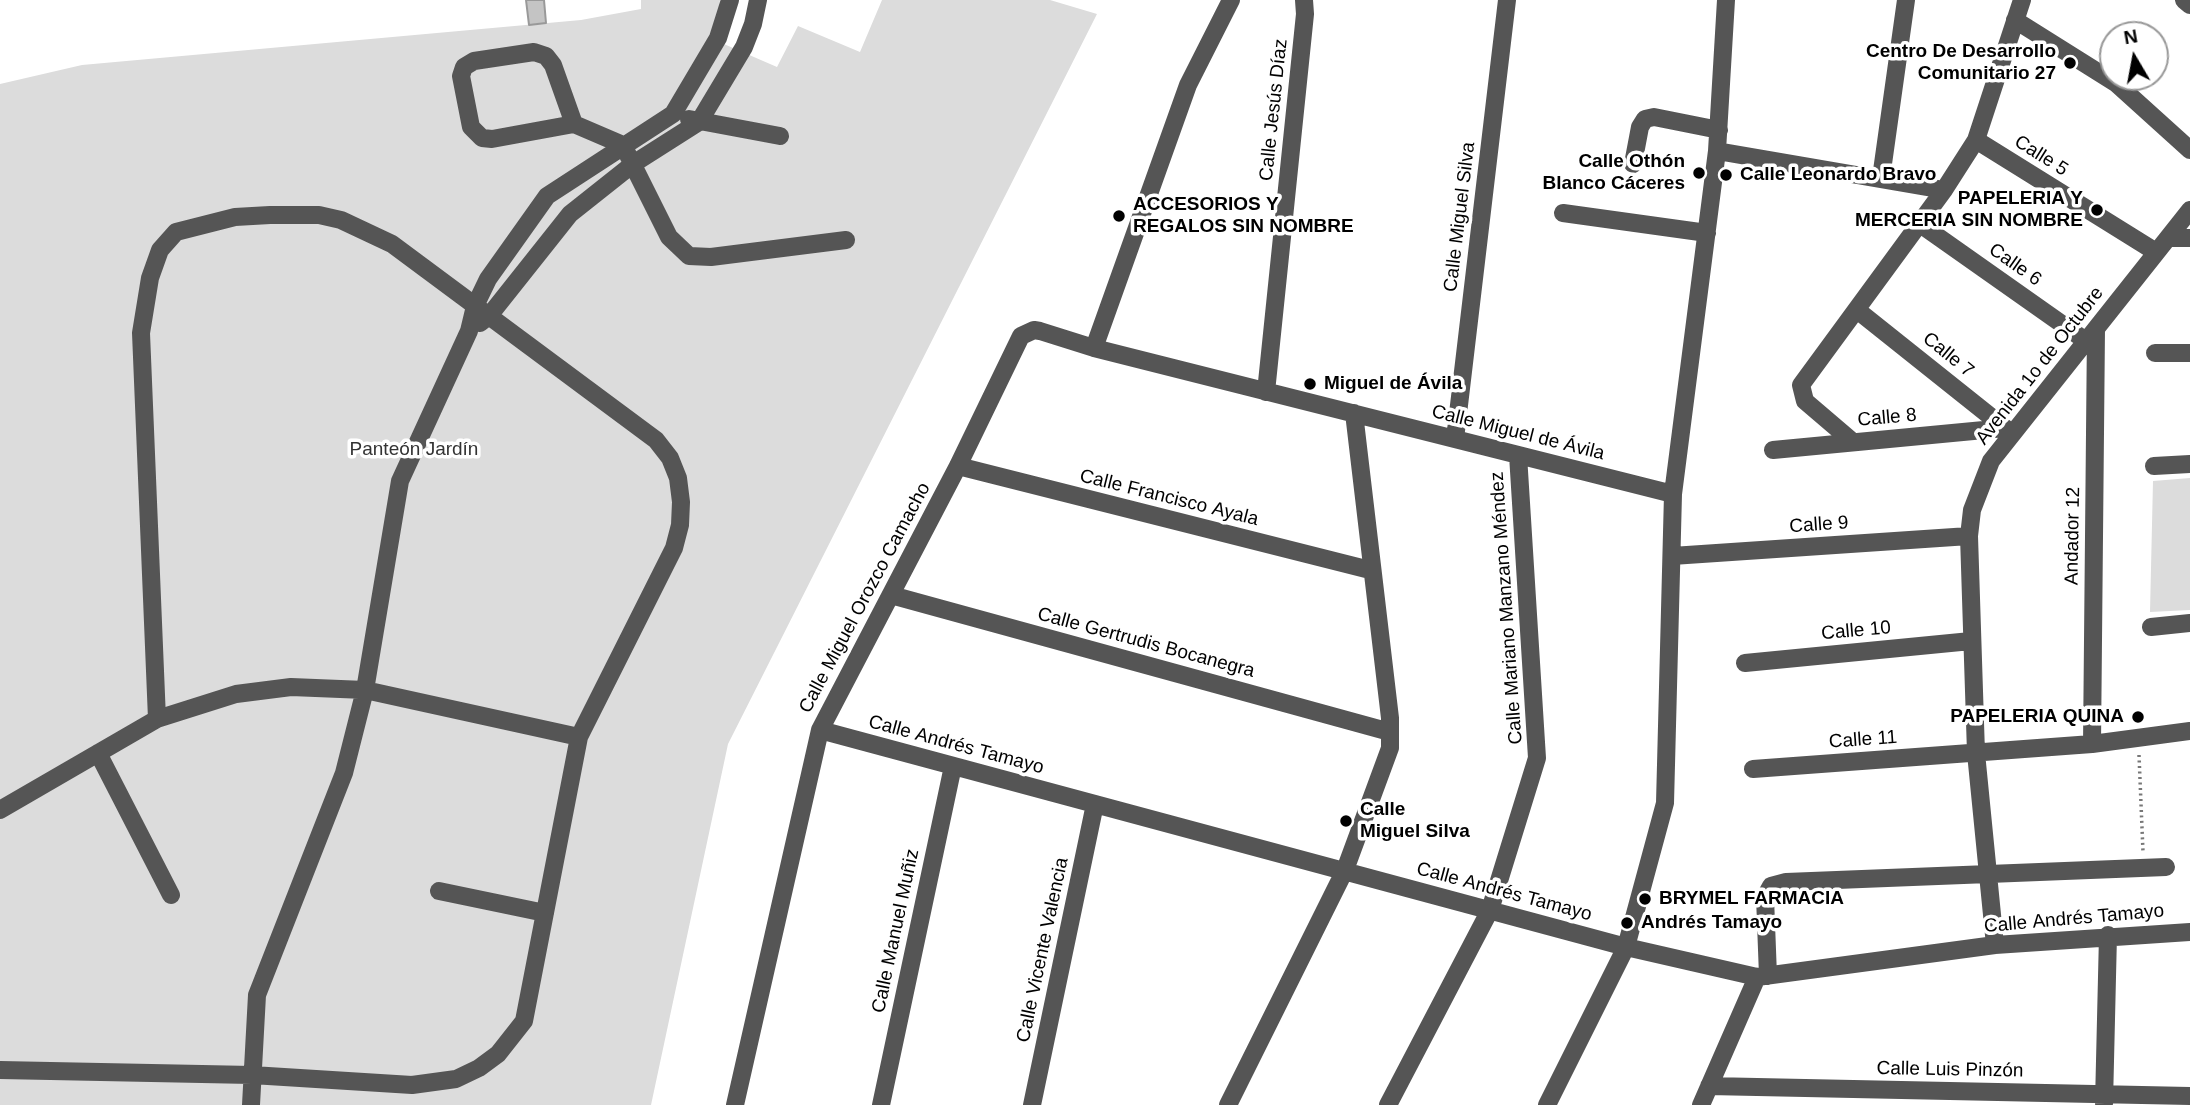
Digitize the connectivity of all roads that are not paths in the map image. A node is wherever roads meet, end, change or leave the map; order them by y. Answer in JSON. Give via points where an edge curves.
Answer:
{"nodes":[{"id":1,"x":730,"y":0,"type":"edge"},
{"id":2,"x":758,"y":0,"type":"edge"},
{"id":3,"x":1231,"y":0,"type":"edge"},
{"id":4,"x":1304,"y":0,"type":"edge"},
{"id":5,"x":1507,"y":0,"type":"edge"},
{"id":6,"x":1726,"y":0,"type":"edge"},
{"id":7,"x":1906,"y":0,"type":"edge"},
{"id":8,"x":2022,"y":0,"type":"edge"},
{"id":9,"x":2185,"y":0,"type":"edge"},
{"id":10,"x":2190,"y":5,"type":"edge"},
{"id":11,"x":2015,"y":20,"type":"junction"},
{"id":12,"x":673,"y":114,"type":"junction"},
{"id":13,"x":699,"y":122,"type":"junction"},
{"id":14,"x":574,"y":124,"type":"junction"},
{"id":15,"x":1719,"y":130,"type":"junction"},
{"id":16,"x":780,"y":136,"type":"dead end"},
{"id":17,"x":1976,"y":140,"type":"junction"},
{"id":18,"x":623,"y":145,"type":"junction"},
{"id":19,"x":2190,"y":150,"type":"edge"},
{"id":20,"x":1717,"y":151,"type":"junction"},
{"id":21,"x":633,"y":164,"type":"junction"},
{"id":22,"x":1633,"y":164,"type":"dead end"},
{"id":23,"x":1881,"y":178,"type":"junction"},
{"id":24,"x":1944,"y":190,"type":"junction"},
{"id":25,"x":2190,"y":210,"type":"edge"},
{"id":26,"x":1563,"y":213,"type":"dead end"},
{"id":27,"x":1920,"y":224,"type":"junction"},
{"id":28,"x":1707,"y":233,"type":"junction"},
{"id":29,"x":2190,"y":239,"type":"edge"},
{"id":30,"x":846,"y":240,"type":"dead end"},
{"id":31,"x":2162,"y":245,"type":"junction"},
{"id":32,"x":1857,"y":310,"type":"junction"},
{"id":33,"x":482,"y":311,"type":"junction"},
{"id":34,"x":1028,"y":332,"type":"joint"},
{"id":35,"x":2091,"y":335,"type":"junction"},
{"id":36,"x":1094,"y":348,"type":"junction"},
{"id":37,"x":2155,"y":353,"type":"dead end"},
{"id":38,"x":2190,"y":353,"type":"edge"},
{"id":39,"x":1266,"y":391,"type":"junction"},
{"id":40,"x":1354,"y":414,"type":"junction"},
{"id":41,"x":2009,"y":431,"type":"junction"},
{"id":42,"x":1455,"y":439,"type":"junction"},
{"id":43,"x":1853,"y":442,"type":"junction"},
{"id":44,"x":1773,"y":450,"type":"dead end"},
{"id":45,"x":1518,"y":455,"type":"junction"},
{"id":46,"x":2190,"y":464,"type":"edge"},
{"id":47,"x":958,"y":466,"type":"junction"},
{"id":48,"x":2154,"y":466,"type":"dead end"},
{"id":49,"x":1674,"y":494,"type":"junction"},
{"id":50,"x":1969,"y":536,"type":"junction"},
{"id":51,"x":1672,"y":556,"type":"junction"},
{"id":52,"x":1370,"y":570,"type":"junction"},
{"id":53,"x":891,"y":595,"type":"junction"},
{"id":54,"x":2190,"y":623,"type":"edge"},
{"id":55,"x":2151,"y":627,"type":"dead end"},
{"id":56,"x":1971,"y":641,"type":"junction"},
{"id":57,"x":1745,"y":663,"type":"dead end"},
{"id":58,"x":365,"y":690,"type":"junction"},
{"id":59,"x":158,"y":719,"type":"junction"},
{"id":60,"x":820,"y":730,"type":"junction"},
{"id":61,"x":2190,"y":731,"type":"edge"},
{"id":62,"x":1390,"y":732,"type":"junction"},
{"id":63,"x":579,"y":737,"type":"junction"},
{"id":64,"x":2092,"y":744,"type":"junction"},
{"id":65,"x":1976,"y":753,"type":"junction"},
{"id":66,"x":98,"y":754,"type":"junction"},
{"id":67,"x":953,"y":766,"type":"junction"},
{"id":68,"x":1753,"y":769,"type":"dead end"},
{"id":69,"x":1095,"y":804,"type":"junction"},
{"id":70,"x":0,"y":810,"type":"edge"},
{"id":71,"x":2166,"y":867,"type":"dead end"},
{"id":72,"x":1345,"y":870,"type":"junction"},
{"id":73,"x":1987,"y":874,"type":"junction"},
{"id":74,"x":439,"y":891,"type":"dead end"},
{"id":75,"x":171,"y":895,"type":"dead end"},
{"id":76,"x":1490,"y":909,"type":"junction"},
{"id":77,"x":545,"y":913,"type":"junction"},
{"id":78,"x":2190,"y":932,"type":"edge"},
{"id":79,"x":2108,"y":935,"type":"junction"},
{"id":80,"x":1995,"y":946,"type":"junction"},
{"id":81,"x":1626,"y":947,"type":"junction"},
{"id":82,"x":1762,"y":976,"type":"junction"},
{"id":83,"x":0,"y":1070,"type":"edge"},
{"id":84,"x":252,"y":1075,"type":"junction"},
{"id":85,"x":1709,"y":1086,"type":"junction"},
{"id":86,"x":2190,"y":1096,"type":"edge"},
{"id":87,"x":2104,"y":1099,"type":"edge"},
{"id":88,"x":251,"y":1105,"type":"edge"},
{"id":89,"x":735,"y":1105,"type":"edge"},
{"id":90,"x":881,"y":1105,"type":"edge"},
{"id":91,"x":1032,"y":1105,"type":"edge"},
{"id":92,"x":1228,"y":1105,"type":"edge"},
{"id":93,"x":1388,"y":1105,"type":"edge"},
{"id":94,"x":1547,"y":1105,"type":"edge"},
{"id":95,"x":1701,"y":1105,"type":"edge"}],
"edges":[{"from":1,"to":12,"type":"street","via":[[718,38]]},
{"from":2,"to":13,"type":"street","via":[[744,47]]},
{"from":3,"to":36,"type":"street","via":[[1188,85]]},
{"from":4,"to":39,"type":"street","name":"Calle Jesús Díaz"},
{"from":5,"to":42,"type":"street","name":"Calle Miguel Silva"},
{"from":6,"to":15,"type":"street"},
{"from":7,"to":23,"type":"street"},
{"from":8,"to":11,"type":"street"},
{"from":9,"to":10,"type":"street"},
{"from":11,"to":17,"type":"street"},
{"from":11,"to":19,"type":"street","via":[[2117,84]]},
{"from":12,"to":13,"type":"street"},
{"from":12,"to":18,"type":"street"},
{"from":13,"to":16,"type":"street"},
{"from":13,"to":21,"type":"street"},
{"from":14,"to":14,"type":"street","via":[[546,56],[534,52],[474,61],[464,68],[461,76],[471,127],[482,138]]},
{"from":14,"to":18,"type":"street"},
{"from":15,"to":20,"type":"street"},
{"from":15,"to":22,"type":"street","via":[[1645,119]]},
{"from":17,"to":24,"type":"street"},
{"from":17,"to":31,"type":"street","name":"Calle 5"},
{"from":18,"to":21,"type":"street"},
{"from":18,"to":33,"type":"street","via":[[547,196],[488,279]]},
{"from":20,"to":23,"type":"street"},
{"from":20,"to":28,"type":"street"},
{"from":21,"to":30,"type":"street","via":[[669,237],[690,256]]},
{"from":21,"to":33,"type":"street","via":[[570,214]]},
{"from":23,"to":24,"type":"street"},
{"from":24,"to":27,"type":"street"},
{"from":25,"to":31,"type":"street","name":"Avenida 1o de Octubre"},
{"from":26,"to":28,"type":"street"},
{"from":27,"to":32,"type":"street"},
{"from":27,"to":35,"type":"street","name":"Calle 6"},
{"from":28,"to":49,"type":"street"},
{"from":29,"to":31,"type":"street"},
{"from":31,"to":35,"type":"street","name":"Avenida 1o de Octubre"},
{"from":32,"to":41,"type":"street","name":"Calle 7"},
{"from":32,"to":43,"type":"street","via":[[1804,379],[1800,391],[1805,401]]},
{"from":33,"to":58,"type":"street","via":[[400,481]]},
{"from":33,"to":59,"type":"street","via":[[391,244],[320,215],[235,217],[200,223],[176,232],[160,250],[141,333]]},
{"from":33,"to":63,"type":"street","via":[[656,440],[678,478],[680,525],[674,548]]},
{"from":34,"to":36,"type":"street","name":"Calle Miguel de Ávila","via":[[1040,331]]},
{"from":34,"to":47,"type":"street","name":"Calle Miguel Orozco Camacho","via":[[1017,340]]},
{"from":35,"to":41,"type":"street","name":"Avenida 1o de Octubre"},
{"from":35,"to":64,"type":"street","name":"Andador 12"},
{"from":36,"to":39,"type":"street","name":"Calle Miguel de Ávila"},
{"from":37,"to":38,"type":"street"},
{"from":39,"to":40,"type":"street","name":"Calle Miguel de Ávila"},
{"from":40,"to":42,"type":"street","name":"Calle Miguel de Ávila"},
{"from":40,"to":52,"type":"street"},
{"from":41,"to":43,"type":"street","name":"Calle 8"},
{"from":41,"to":50,"type":"street","name":"Avenida 1o de Octubre","via":[[1981,482]]},
{"from":42,"to":45,"type":"street","name":"Calle Miguel de Ávila"},
{"from":43,"to":44,"type":"street","name":"Calle 8"},
{"from":45,"to":49,"type":"street","name":"Calle Miguel de Ávila"},
{"from":45,"to":76,"type":"street","name":"Calle Mariano Manzano Méndez","via":[[1537,758]]},
{"from":46,"to":48,"type":"street"},
{"from":47,"to":52,"type":"street","name":"Calle Francisco Ayala"},
{"from":47,"to":53,"type":"street","name":"Calle Miguel Orozco Camacho"},
{"from":49,"to":51,"type":"street"},
{"from":50,"to":51,"type":"street","name":"Calle 9"},
{"from":50,"to":56,"type":"street","name":"Avenida 1o de Octubre"},
{"from":51,"to":81,"type":"street","via":[[1665,803]]},
{"from":52,"to":62,"type":"street"},
{"from":53,"to":60,"type":"street","name":"Calle Miguel Orozco Camacho"},
{"from":53,"to":62,"type":"street","name":"Calle Gertrudis Bocanegra"},
{"from":54,"to":55,"type":"street"},
{"from":56,"to":57,"type":"street","name":"Calle 10"},
{"from":56,"to":65,"type":"street","name":"Avenida 1o de Octubre"},
{"from":58,"to":59,"type":"street","via":[[262,689],[206,701]]},
{"from":58,"to":63,"type":"street"},
{"from":58,"to":84,"type":"street","via":[[344,773],[257,995]]},
{"from":59,"to":66,"type":"street"},
{"from":60,"to":67,"type":"street","name":"Calle Andrés Tamayo"},
{"from":60,"to":89,"type":"street","name":"Calle Miguel Orozco Camacho"},
{"from":61,"to":64,"type":"street","name":"Calle 11"},
{"from":62,"to":72,"type":"street","via":[[1390,748]]},
{"from":63,"to":77,"type":"street"},
{"from":64,"to":65,"type":"street","name":"Calle 11"},
{"from":65,"to":68,"type":"street","name":"Calle 11"},
{"from":65,"to":73,"type":"street","name":"Avenida 1o de Octubre"},
{"from":66,"to":70,"type":"street"},
{"from":66,"to":75,"type":"street"},
{"from":67,"to":69,"type":"street","name":"Calle Andrés Tamayo"},
{"from":67,"to":90,"type":"street","name":"Calle Manuel Muñiz"},
{"from":69,"to":72,"type":"street","name":"Calle Andrés Tamayo"},
{"from":69,"to":91,"type":"street","name":"Calle Vicente Valencia"},
{"from":71,"to":73,"type":"street"},
{"from":72,"to":76,"type":"street","name":"Calle Andrés Tamayo"},
{"from":72,"to":92,"type":"street"},
{"from":73,"to":80,"type":"street","name":"Avenida 1o de Octubre"},
{"from":73,"to":82,"type":"street","via":[[1772,886],[1765,897]]},
{"from":74,"to":77,"type":"street"},
{"from":76,"to":81,"type":"street","name":"Calle Andrés Tamayo"},
{"from":76,"to":93,"type":"street","name":"Calle Mariano Manzano Méndez"},
{"from":77,"to":84,"type":"street","via":[[524,1021],[498,1054],[479,1068],[456,1079],[412,1085]]},
{"from":78,"to":79,"type":"street","name":"Calle Andrés Tamayo"},
{"from":79,"to":80,"type":"street","name":"Calle Andrés Tamayo"},
{"from":79,"to":87,"type":"street"},
{"from":80,"to":82,"type":"street","name":"Calle Andrés Tamayo"},
{"from":81,"to":82,"type":"street","name":"Calle Andrés Tamayo"},
{"from":81,"to":94,"type":"street"},
{"from":82,"to":85,"type":"street"},
{"from":83,"to":84,"type":"street"},
{"from":84,"to":88,"type":"street"},
{"from":85,"to":87,"type":"street","name":"Calle Luis Pinzón"},
{"from":85,"to":95,"type":"street"},
{"from":86,"to":87,"type":"street","name":"Calle Luis Pinzón"}]}
